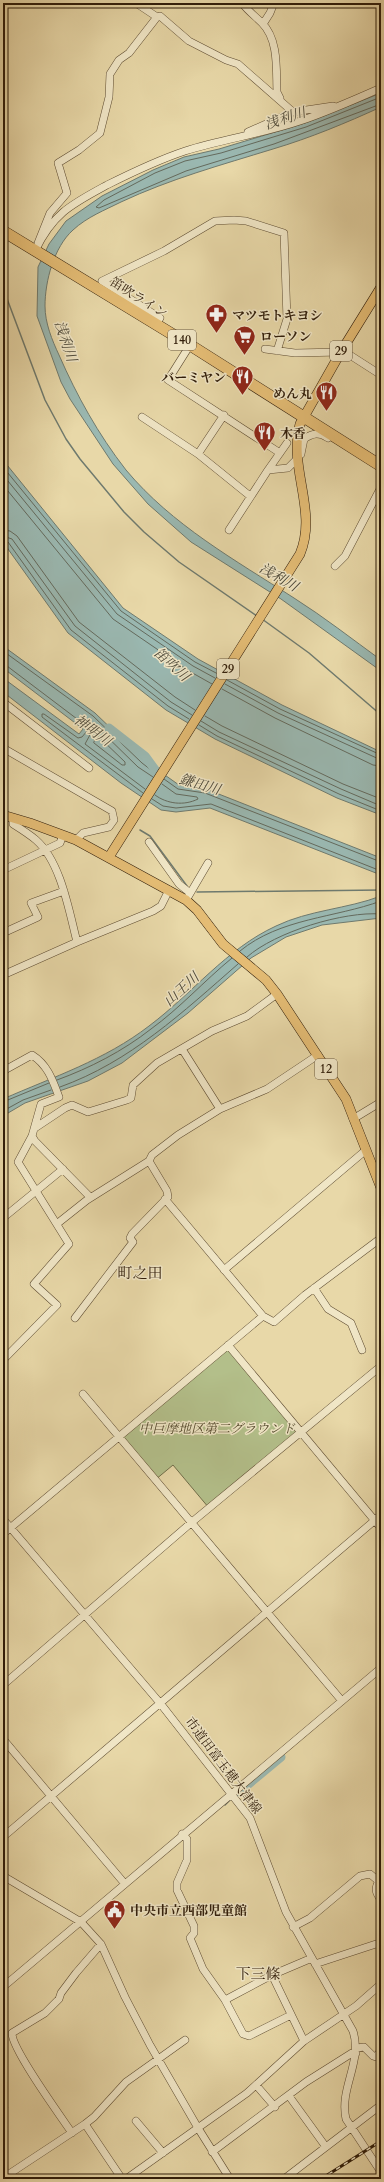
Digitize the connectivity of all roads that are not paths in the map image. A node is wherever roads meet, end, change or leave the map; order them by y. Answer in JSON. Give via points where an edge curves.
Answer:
{"nodes":[{"id":1,"x":136,"y":3,"type":"edge"},
{"id":2,"x":242,"y":3,"type":"edge"},
{"id":3,"x":274,"y":3,"type":"edge"},
{"id":4,"x":156,"y":17,"type":"junction"},
{"id":5,"x":263,"y":24,"type":"junction"},
{"id":6,"x":381,"y":88,"type":"edge"},
{"id":7,"x":280,"y":100,"type":"junction"},
{"id":8,"x":343,"y":105,"type":"junction"},
{"id":9,"x":293,"y":112,"type":"junction"},
{"id":10,"x":238,"y":137,"type":"junction"},
{"id":11,"x":3,"y":231,"type":"edge"},
{"id":12,"x":37,"y":250,"type":"junction"},
{"id":13,"x":381,"y":287,"type":"edge"},
{"id":14,"x":156,"y":324,"type":"junction"},
{"id":15,"x":190,"y":345,"type":"junction"},
{"id":16,"x":265,"y":349,"type":"dead end"},
{"id":17,"x":276,"y":351,"type":"junction"},
{"id":18,"x":341,"y":351,"type":"junction"},
{"id":19,"x":381,"y":375,"type":"edge"},
{"id":20,"x":224,"y":415,"type":"junction"},
{"id":21,"x":142,"y":417,"type":"dead end"},
{"id":22,"x":304,"y":417,"type":"junction"},
{"id":23,"x":287,"y":443,"type":"dead end"},
{"id":24,"x":198,"y":454,"type":"junction"},
{"id":25,"x":280,"y":454,"type":"junction"},
{"id":26,"x":362,"y":455,"type":"junction"},
{"id":27,"x":297,"y":459,"type":"junction"},
{"id":28,"x":381,"y":466,"type":"edge"},
{"id":29,"x":268,"y":470,"type":"junction"},
{"id":30,"x":301,"y":481,"type":"junction"},
{"id":31,"x":381,"y":487,"type":"edge"},
{"id":32,"x":250,"y":496,"type":"junction"},
{"id":33,"x":229,"y":530,"type":"dead end"},
{"id":34,"x":335,"y":566,"type":"dead end"},
{"id":35,"x":3,"y":702,"type":"edge"},
{"id":36,"x":3,"y":748,"type":"edge"},
{"id":37,"x":89,"y":768,"type":"dead end"},
{"id":38,"x":3,"y":815,"type":"edge"},
{"id":39,"x":13,"y":818,"type":"junction"},
{"id":40,"x":63,"y":835,"type":"junction"},
{"id":41,"x":76,"y":840,"type":"junction"},
{"id":42,"x":149,"y":842,"type":"dead end"},
{"id":43,"x":45,"y":850,"type":"junction"},
{"id":44,"x":109,"y":857,"type":"junction"},
{"id":45,"x":208,"y":863,"type":"dead end"},
{"id":46,"x":3,"y":870,"type":"edge"},
{"id":47,"x":170,"y":890,"type":"junction"},
{"id":48,"x":64,"y":891,"type":"junction"},
{"id":49,"x":188,"y":896,"type":"junction"},
{"id":50,"x":3,"y":933,"type":"edge"},
{"id":51,"x":77,"y":942,"type":"junction"},
{"id":52,"x":3,"y":975,"type":"edge"},
{"id":53,"x":277,"y":994,"type":"junction"},
{"id":54,"x":182,"y":1049,"type":"junction"},
{"id":55,"x":318,"y":1055,"type":"junction"},
{"id":56,"x":3,"y":1071,"type":"edge"},
{"id":57,"x":381,"y":1102,"type":"edge"},
{"id":58,"x":220,"y":1109,"type":"junction"},
{"id":59,"x":353,"y":1119,"type":"junction"},
{"id":60,"x":34,"y":1128,"type":"junction"},
{"id":61,"x":32,"y":1136,"type":"junction"},
{"id":62,"x":366,"y":1150,"type":"junction"},
{"id":63,"x":149,"y":1161,"type":"junction"},
{"id":64,"x":63,"y":1170,"type":"junction"},
{"id":65,"x":381,"y":1188,"type":"edge"},
{"id":66,"x":35,"y":1190,"type":"junction"},
{"id":67,"x":90,"y":1197,"type":"junction"},
{"id":68,"x":165,"y":1199,"type":"junction"},
{"id":69,"x":3,"y":1218,"type":"edge"},
{"id":70,"x":58,"y":1223,"type":"junction"},
{"id":71,"x":381,"y":1238,"type":"edge"},
{"id":72,"x":224,"y":1270,"type":"junction"},
{"id":73,"x":314,"y":1288,"type":"junction"},
{"id":74,"x":263,"y":1316,"type":"junction"},
{"id":75,"x":75,"y":1318,"type":"dead end"},
{"id":76,"x":228,"y":1345,"type":"junction"},
{"id":77,"x":362,"y":1350,"type":"dead end"},
{"id":78,"x":3,"y":1360,"type":"edge"},
{"id":79,"x":381,"y":1366,"type":"edge"},
{"id":80,"x":83,"y":1394,"type":"dead end"},
{"id":81,"x":301,"y":1433,"type":"junction"},
{"id":82,"x":119,"y":1437,"type":"junction"},
{"id":83,"x":381,"y":1515,"type":"edge"},
{"id":84,"x":3,"y":1520,"type":"edge"},
{"id":85,"x":375,"y":1520,"type":"junction"},
{"id":86,"x":192,"y":1522,"type":"junction"},
{"id":87,"x":11,"y":1527,"type":"junction"},
{"id":88,"x":381,"y":1528,"type":"edge"},
{"id":89,"x":3,"y":1534,"type":"edge"},
{"id":90,"x":267,"y":1612,"type":"junction"},
{"id":91,"x":85,"y":1614,"type":"junction"},
{"id":92,"x":381,"y":1668,"type":"edge"},
{"id":93,"x":3,"y":1685,"type":"edge"},
{"id":94,"x":342,"y":1701,"type":"junction"},
{"id":95,"x":160,"y":1702,"type":"junction"},
{"id":96,"x":3,"y":1739,"type":"edge"},
{"id":97,"x":232,"y":1793,"type":"junction"},
{"id":98,"x":51,"y":1796,"type":"junction"},
{"id":99,"x":184,"y":1836,"type":"junction"},
{"id":100,"x":3,"y":1837,"type":"edge"},
{"id":101,"x":3,"y":1876,"type":"edge"},
{"id":102,"x":380,"y":1882,"type":"edge"},
{"id":103,"x":125,"y":1884,"type":"junction"},
{"id":104,"x":381,"y":1900,"type":"edge"},
{"id":105,"x":82,"y":1924,"type":"junction"},
{"id":106,"x":293,"y":1927,"type":"junction"},
{"id":107,"x":102,"y":1944,"type":"junction"},
{"id":108,"x":381,"y":1945,"type":"edge"},
{"id":109,"x":313,"y":1961,"type":"junction"},
{"id":110,"x":272,"y":1975,"type":"junction"},
{"id":111,"x":381,"y":1984,"type":"edge"},
{"id":112,"x":3,"y":1987,"type":"edge"},
{"id":113,"x":225,"y":2000,"type":"junction"},
{"id":114,"x":344,"y":2014,"type":"junction"},
{"id":115,"x":291,"y":2015,"type":"junction"},
{"id":116,"x":185,"y":2040,"type":"dead end"},
{"id":117,"x":304,"y":2041,"type":"junction"},
{"id":118,"x":381,"y":2050,"type":"edge"},
{"id":119,"x":356,"y":2051,"type":"junction"},
{"id":120,"x":159,"y":2058,"type":"junction"},
{"id":121,"x":256,"y":2085,"type":"junction"},
{"id":122,"x":289,"y":2096,"type":"junction"},
{"id":123,"x":381,"y":2105,"type":"edge"},
{"id":124,"x":275,"y":2107,"type":"junction"},
{"id":125,"x":136,"y":2121,"type":"dead end"},
{"id":126,"x":85,"y":2124,"type":"junction"},
{"id":127,"x":198,"y":2128,"type":"junction"},
{"id":128,"x":351,"y":2128,"type":"junction"},
{"id":129,"x":72,"y":2133,"type":"junction"},
{"id":130,"x":326,"y":2147,"type":"junction"},
{"id":131,"x":212,"y":2152,"type":"junction"},
{"id":132,"x":163,"y":2153,"type":"junction"},
{"id":133,"x":381,"y":2172,"type":"edge"},
{"id":134,"x":7,"y":2178,"type":"edge"},
{"id":135,"x":124,"y":2179,"type":"edge"},
{"id":136,"x":230,"y":2179,"type":"edge"},
{"id":137,"x":284,"y":2179,"type":"edge"}],
"edges":[{"from":1,"to":4,"type":"street"},
{"from":2,"to":5,"type":"street","via":[[252,16]]},
{"from":3,"to":5,"type":"street"},
{"from":4,"to":7,"type":"street","via":[[160,16],[189,40],[238,64]]},
{"from":4,"to":12,"type":"street","via":[[110,74],[109,97],[100,133],[58,163],[68,193],[50,213],[40,234]]},
{"from":5,"to":7,"type":"street","via":[[275,48],[277,92]]},
{"from":6,"to":8,"type":"street"},
{"from":7,"to":9,"type":"street"},
{"from":8,"to":9,"type":"street"},
{"from":8,"to":10,"type":"street","via":[[298,122]]},
{"from":9,"to":10,"type":"street"},
{"from":10,"to":12,"type":"street","via":[[153,162],[87,196],[60,213]]},
{"from":11,"to":12,"type":"highway","name":"笛吹ライン","number":"140"},
{"from":12,"to":14,"type":"highway","name":"笛吹ライン","number":"140"},
{"from":13,"to":18,"type":"main road","number":"29"},
{"from":14,"to":15,"type":"highway","name":"笛吹ライン","number":"140"},
{"from":14,"to":17,"type":"street","via":[[160,318],[102,280],[164,251],[215,221],[246,221],[284,233],[287,319]]},
{"from":15,"to":20,"type":"street","via":[[168,380]]},
{"from":15,"to":22,"type":"highway","name":"笛吹ライン","number":"140"},
{"from":16,"to":17,"type":"street"},
{"from":17,"to":18,"type":"street"},
{"from":18,"to":19,"type":"street"},
{"from":18,"to":22,"type":"main road","number":"29"},
{"from":20,"to":24,"type":"street"},
{"from":20,"to":25,"type":"street"},
{"from":21,"to":24,"type":"street"},
{"from":22,"to":26,"type":"highway","name":"笛吹ライン","number":"140"},
{"from":22,"to":27,"type":"main road","number":"29","via":[[296,438]]},
{"from":23,"to":25,"type":"street"},
{"from":24,"to":32,"type":"street"},
{"from":25,"to":29,"type":"street"},
{"from":26,"to":28,"type":"highway","name":"笛吹ライン","number":"140"},
{"from":26,"to":30,"type":"street","via":[[323,435],[311,434],[304,439],[301,448]]},
{"from":27,"to":29,"type":"street","via":[[288,468]]},
{"from":27,"to":30,"type":"main road","number":"29"},
{"from":29,"to":32,"type":"street"},
{"from":30,"to":44,"type":"main road","number":"29","via":[[307,517],[300,554]]},
{"from":31,"to":34,"type":"street","via":[[345,556]]},
{"from":32,"to":33,"type":"street"},
{"from":35,"to":37,"type":"street"},
{"from":36,"to":41,"type":"street","via":[[112,811],[114,820],[110,827],[83,833]]},
{"from":38,"to":39,"type":"main road"},
{"from":39,"to":40,"type":"main road"},
{"from":39,"to":43,"type":"street","via":[[13,824],[36,840]]},
{"from":40,"to":41,"type":"main road"},
{"from":40,"to":43,"type":"street","via":[[60,843]]},
{"from":41,"to":44,"type":"main road"},
{"from":42,"to":49,"type":"street"},
{"from":43,"to":46,"type":"street"},
{"from":43,"to":48,"type":"street"},
{"from":44,"to":47,"type":"main road","number":"12"},
{"from":45,"to":49,"type":"street"},
{"from":47,"to":49,"type":"main road","number":"12"},
{"from":47,"to":51,"type":"street","via":[[161,906],[153,911]]},
{"from":48,"to":50,"type":"street","via":[[32,903],[38,917]]},
{"from":48,"to":51,"type":"street"},
{"from":49,"to":53,"type":"main road","number":"12","via":[[223,945],[266,980]]},
{"from":51,"to":52,"type":"street"},
{"from":53,"to":54,"type":"street","via":[[247,1016],[212,1031]]},
{"from":53,"to":55,"type":"main road","number":"12"},
{"from":54,"to":58,"type":"street"},
{"from":54,"to":60,"type":"street","via":[[157,1063],[133,1085],[131,1098],[88,1112],[72,1106],[65,1108]]},
{"from":55,"to":58,"type":"street","via":[[268,1090]]},
{"from":55,"to":59,"type":"main road","number":"12","via":[[346,1099]]},
{"from":56,"to":60,"type":"street","via":[[32,1055],[41,1060],[51,1076],[59,1097],[42,1103]]},
{"from":57,"to":59,"type":"street"},
{"from":58,"to":63,"type":"street","via":[[178,1135],[152,1155]]},
{"from":59,"to":62,"type":"main road","number":"12"},
{"from":60,"to":61,"type":"street"},
{"from":61,"to":64,"type":"street"},
{"from":61,"to":66,"type":"street","via":[[18,1162]]},
{"from":62,"to":65,"type":"main road","number":"12"},
{"from":62,"to":72,"type":"street"},
{"from":63,"to":67,"type":"street"},
{"from":63,"to":68,"type":"street","via":[[167,1191],[168,1197]]},
{"from":64,"to":66,"type":"street"},
{"from":64,"to":67,"type":"street"},
{"from":66,"to":69,"type":"street"},
{"from":66,"to":70,"type":"street"},
{"from":67,"to":70,"type":"street"},
{"from":68,"to":72,"type":"street"},
{"from":68,"to":75,"type":"street","via":[[132,1234],[130,1238],[133,1242]]},
{"from":70,"to":78,"type":"street","via":[[69,1244],[34,1284],[57,1305]]},
{"from":71,"to":73,"type":"street"},
{"from":72,"to":74,"type":"street"},
{"from":73,"to":74,"type":"street","via":[[274,1322]]},
{"from":73,"to":77,"type":"street","via":[[328,1309],[351,1323]]},
{"from":74,"to":76,"type":"street"},
{"from":76,"to":81,"type":"street"},
{"from":76,"to":82,"type":"street"},
{"from":79,"to":81,"type":"street"},
{"from":80,"to":82,"type":"street"},
{"from":81,"to":85,"type":"street"},
{"from":81,"to":86,"type":"street"},
{"from":82,"to":86,"type":"street"},
{"from":82,"to":87,"type":"street"},
{"from":83,"to":85,"type":"street"},
{"from":84,"to":87,"type":"street","name":"市道田富玉穂大津線"},
{"from":85,"to":88,"type":"street"},
{"from":85,"to":90,"type":"street"},
{"from":86,"to":90,"type":"street"},
{"from":86,"to":91,"type":"street"},
{"from":87,"to":89,"type":"street"},
{"from":87,"to":91,"type":"street","name":"市道田富玉穂大津線"},
{"from":90,"to":94,"type":"street"},
{"from":90,"to":95,"type":"street"},
{"from":91,"to":93,"type":"street"},
{"from":91,"to":95,"type":"street","name":"市道田富玉穂大津線"},
{"from":92,"to":94,"type":"street"},
{"from":94,"to":97,"type":"street"},
{"from":95,"to":97,"type":"street","name":"市道田富玉穂大津線"},
{"from":95,"to":98,"type":"street"},
{"from":96,"to":98,"type":"street"},
{"from":97,"to":99,"type":"street"},
{"from":97,"to":106,"type":"street","name":"市道田富玉穂大津線","via":[[255,1828],[280,1900]]},
{"from":98,"to":100,"type":"street"},
{"from":98,"to":103,"type":"street"},
{"from":99,"to":103,"type":"street"},
{"from":99,"to":113,"type":"street","via":[[187,1860],[177,1883],[177,1890],[194,1926],[194,1933],[190,1938],[196,1956]]},
{"from":101,"to":105,"type":"street"},
{"from":102,"to":104,"type":"street","via":[[376,1892]]},
{"from":102,"to":106,"type":"street","via":[[370,1874],[360,1876],[310,1918]]},
{"from":103,"to":105,"type":"street"},
{"from":105,"to":107,"type":"street"},
{"from":105,"to":112,"type":"street"},
{"from":106,"to":109,"type":"street","name":"市道田富玉穂大津線"},
{"from":107,"to":120,"type":"street","via":[[125,1997]]},
{"from":107,"to":129,"type":"street","via":[[45,2013],[12,2033],[15,2044],[30,2070]]},
{"from":108,"to":109,"type":"street","via":[[376,1944]]},
{"from":109,"to":110,"type":"street"},
{"from":109,"to":114,"type":"street","name":"市道田富玉穂大津線"},
{"from":110,"to":113,"type":"street"},
{"from":110,"to":115,"type":"street"},
{"from":111,"to":114,"type":"street"},
{"from":113,"to":115,"type":"street","via":[[243,2034],[249,2036]]},
{"from":114,"to":117,"type":"street"},
{"from":114,"to":119,"type":"street","name":"市道田富玉穂大津線","via":[[353,2031]]},
{"from":115,"to":117,"type":"street"},
{"from":116,"to":120,"type":"street"},
{"from":117,"to":121,"type":"street"},
{"from":118,"to":119,"type":"street","via":[[376,2057],[364,2047]]},
{"from":119,"to":122,"type":"street","via":[[306,2082]]},
{"from":119,"to":128,"type":"street","name":"市道田富玉穂大津線","via":[[344,2101],[346,2119]]},
{"from":120,"to":126,"type":"street","via":[[126,2082]]},
{"from":120,"to":127,"type":"street"},
{"from":121,"to":124,"type":"street"},
{"from":121,"to":127,"type":"street"},
{"from":122,"to":124,"type":"street"},
{"from":122,"to":130,"type":"street"},
{"from":123,"to":128,"type":"street"},
{"from":124,"to":131,"type":"street"},
{"from":125,"to":132,"type":"street"},
{"from":126,"to":129,"type":"street"},
{"from":126,"to":135,"type":"street"},
{"from":127,"to":131,"type":"street"},
{"from":127,"to":132,"type":"street"},
{"from":128,"to":130,"type":"street"},
{"from":128,"to":133,"type":"street","name":"市道田富玉穂大津線"},
{"from":129,"to":134,"type":"street"},
{"from":130,"to":137,"type":"street"},
{"from":131,"to":136,"type":"street"},
{"from":132,"to":135,"type":"street"}]}
